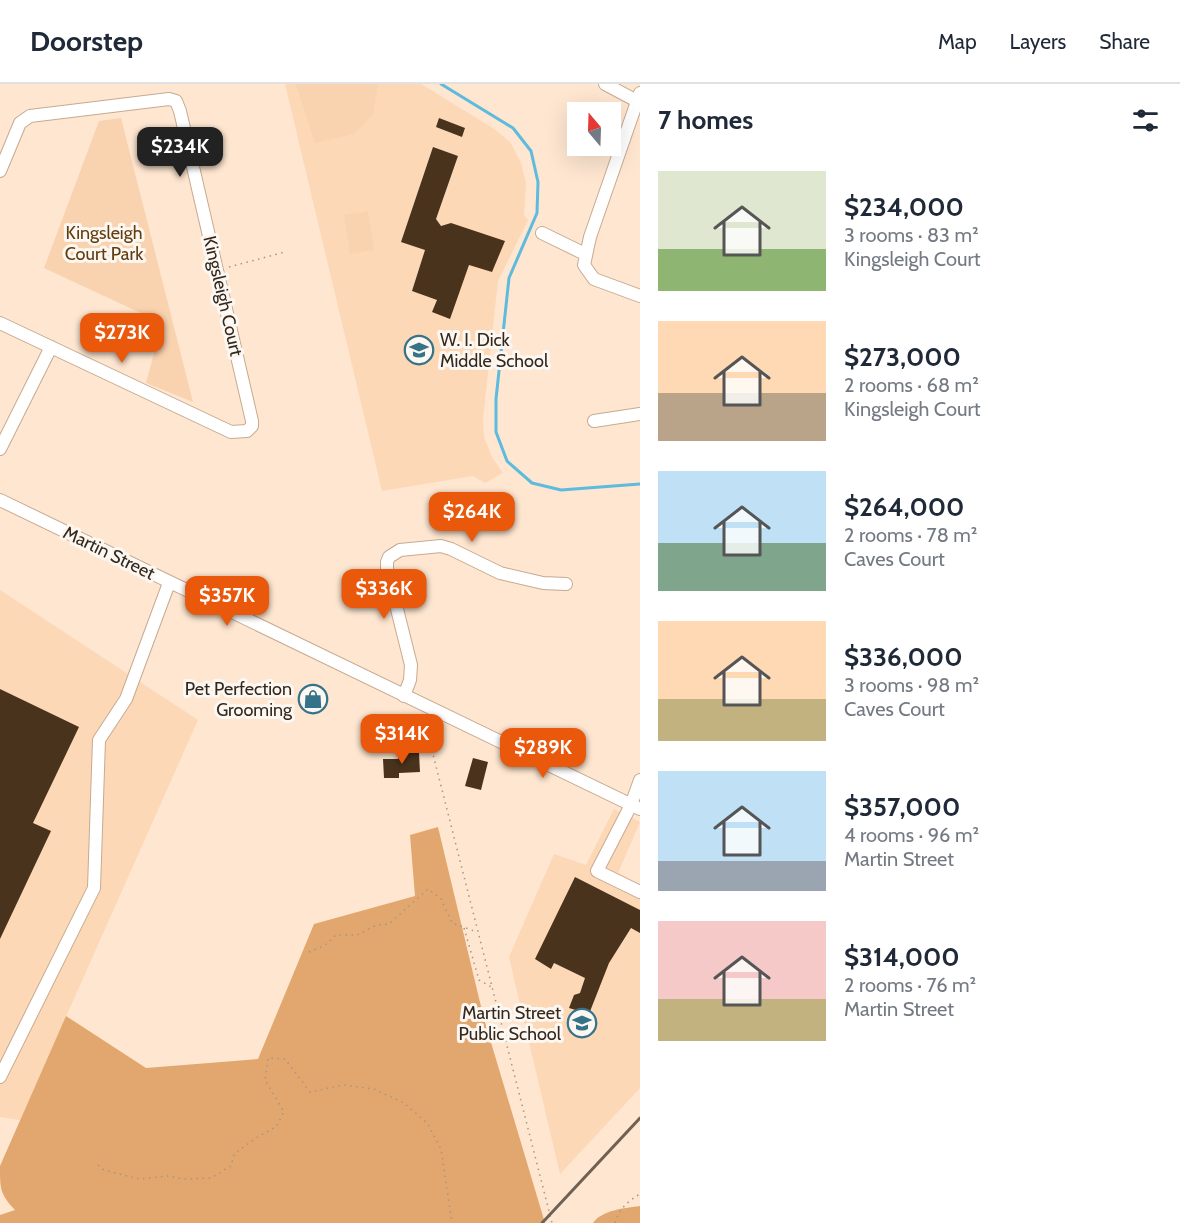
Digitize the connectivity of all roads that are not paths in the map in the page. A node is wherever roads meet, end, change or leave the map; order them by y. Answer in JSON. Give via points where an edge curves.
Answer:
{"nodes":[{"id":1,"x":605,"y":84,"type":"edge"},
{"id":2,"x":639,"y":97,"type":"edge"},
{"id":3,"x":0,"y":171,"type":"edge"},
{"id":4,"x":542,"y":233,"type":"dead end"},
{"id":5,"x":585,"y":254,"type":"junction"},
{"id":6,"x":640,"y":296,"type":"edge"},
{"id":7,"x":0,"y":323,"type":"edge"},
{"id":8,"x":51,"y":347,"type":"junction"},
{"id":9,"x":640,"y":414,"type":"edge"},
{"id":10,"x":594,"y":421,"type":"dead end"},
{"id":11,"x":0,"y":448,"type":"edge"},
{"id":12,"x":0,"y":500,"type":"edge"},
{"id":13,"x":170,"y":583,"type":"junction"},
{"id":14,"x":566,"y":584,"type":"dead end"},
{"id":15,"x":404,"y":696,"type":"junction"},
{"id":16,"x":640,"y":780,"type":"edge"},
{"id":17,"x":635,"y":807,"type":"edge"},
{"id":18,"x":640,"y":892,"type":"edge"},
{"id":19,"x":0,"y":1077,"type":"edge"}],
"edges":[{"from":1,"to":2,"type":"street"},
{"from":2,"to":5,"type":"street"},
{"from":3,"to":8,"type":"street","name":"Kingsleigh Court","via":[[20,123],[30,116],[176,100],[252,426],[247,431],[231,432]]},
{"from":4,"to":5,"type":"street"},
{"from":5,"to":6,"type":"street","via":[[584,265],[594,279]]},
{"from":7,"to":8,"type":"street","name":"Kingsleigh Court"},
{"from":8,"to":11,"type":"street"},
{"from":9,"to":10,"type":"street"},
{"from":12,"to":13,"type":"street","name":"Martin Street"},
{"from":13,"to":15,"type":"street","name":"Martin Street"},
{"from":13,"to":19,"type":"street","via":[[126,699],[99,740],[94,888]]},
{"from":14,"to":15,"type":"street","via":[[500,573],[441,546],[394,552],[387,569],[411,665]]},
{"from":15,"to":17,"type":"street","name":"Martin Street"},
{"from":16,"to":17,"type":"street"},
{"from":17,"to":18,"type":"street","via":[[597,871]]}]}
